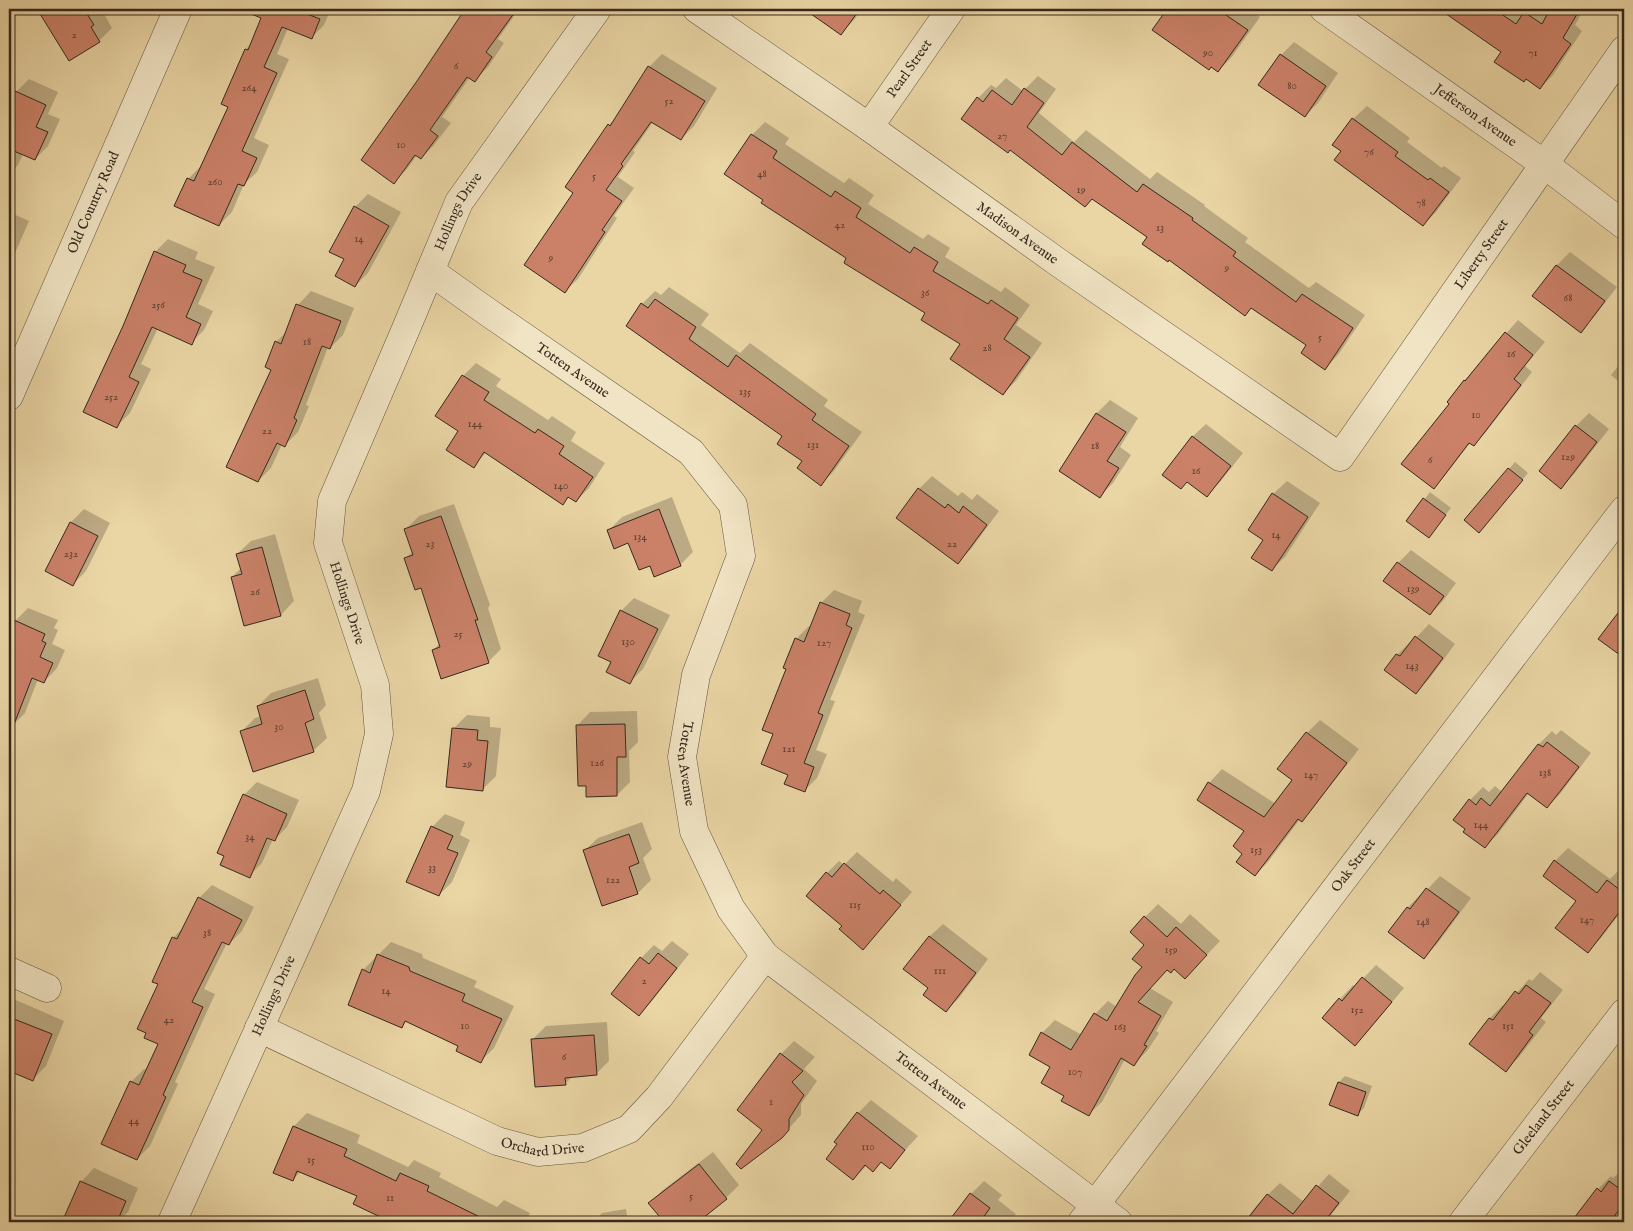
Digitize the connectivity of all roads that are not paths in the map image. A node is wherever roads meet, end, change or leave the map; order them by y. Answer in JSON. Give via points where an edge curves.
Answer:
{"nodes":[{"id":1,"x":597,"y":9,"type":"edge"},
{"id":2,"x":697,"y":9,"type":"edge"},
{"id":3,"x":951,"y":9,"type":"edge"},
{"id":4,"x":1324,"y":9,"type":"edge"},
{"id":5,"x":176,"y":10,"type":"edge"},
{"id":6,"x":1624,"y":50,"type":"edge"},
{"id":7,"x":869,"y":127,"type":"junction"},
{"id":8,"x":1544,"y":164,"type":"junction"},
{"id":9,"x":1624,"y":225,"type":"edge"},
{"id":10,"x":430,"y":270,"type":"junction"},
{"id":11,"x":9,"y":396,"type":"edge"},
{"id":12,"x":1340,"y":457,"type":"joint"},
{"id":13,"x":1624,"y":510,"type":"edge"},
{"id":14,"x":765,"y":956,"type":"junction"},
{"id":15,"x":9,"y":971,"type":"edge"},
{"id":16,"x":47,"y":988,"type":"dead end"},
{"id":17,"x":1624,"y":1013,"type":"edge"},
{"id":18,"x":259,"y":1028,"type":"junction"},
{"id":19,"x":1089,"y":1214,"type":"edge"},
{"id":20,"x":172,"y":1222,"type":"edge"},
{"id":21,"x":1118,"y":1222,"type":"edge"},
{"id":22,"x":1463,"y":1222,"type":"edge"}],
"edges":[{"from":1,"to":10,"type":"street","name":"Hollings Drive","via":[[459,202]]},
{"from":2,"to":7,"type":"street","name":"Madison Avenue"},
{"from":3,"to":7,"type":"street","name":"Pearl Street"},
{"from":4,"to":8,"type":"street","name":"Jefferson Avenue"},
{"from":5,"to":11,"type":"street","name":"Old Country Road"},
{"from":6,"to":8,"type":"street","name":"Liberty Street"},
{"from":7,"to":12,"type":"street","name":"Madison Avenue"},
{"from":8,"to":9,"type":"street","name":"Jefferson Avenue"},
{"from":8,"to":12,"type":"street","name":"Liberty Street"},
{"from":10,"to":14,"type":"street","name":"Totten Avenue","via":[[691,452],[733,505],[741,556],[696,675],[682,758],[694,831],[731,909]]},
{"from":10,"to":18,"type":"street","name":"Hollings Drive","via":[[332,501],[328,543],[374,685],[379,734],[366,791]]},
{"from":13,"to":19,"type":"street","name":"Oak Street"},
{"from":14,"to":18,"type":"street","name":"Orchard Drive","via":[[659,1097],[629,1129],[583,1148],[538,1152],[496,1141]]},
{"from":14,"to":19,"type":"street","name":"Totten Avenue"},
{"from":15,"to":16,"type":"street"},
{"from":17,"to":22,"type":"street","name":"Gleeland Street"},
{"from":18,"to":20,"type":"street","name":"Hollings Drive"},
{"from":19,"to":21,"type":"street","name":"Totten Avenue"}]}
